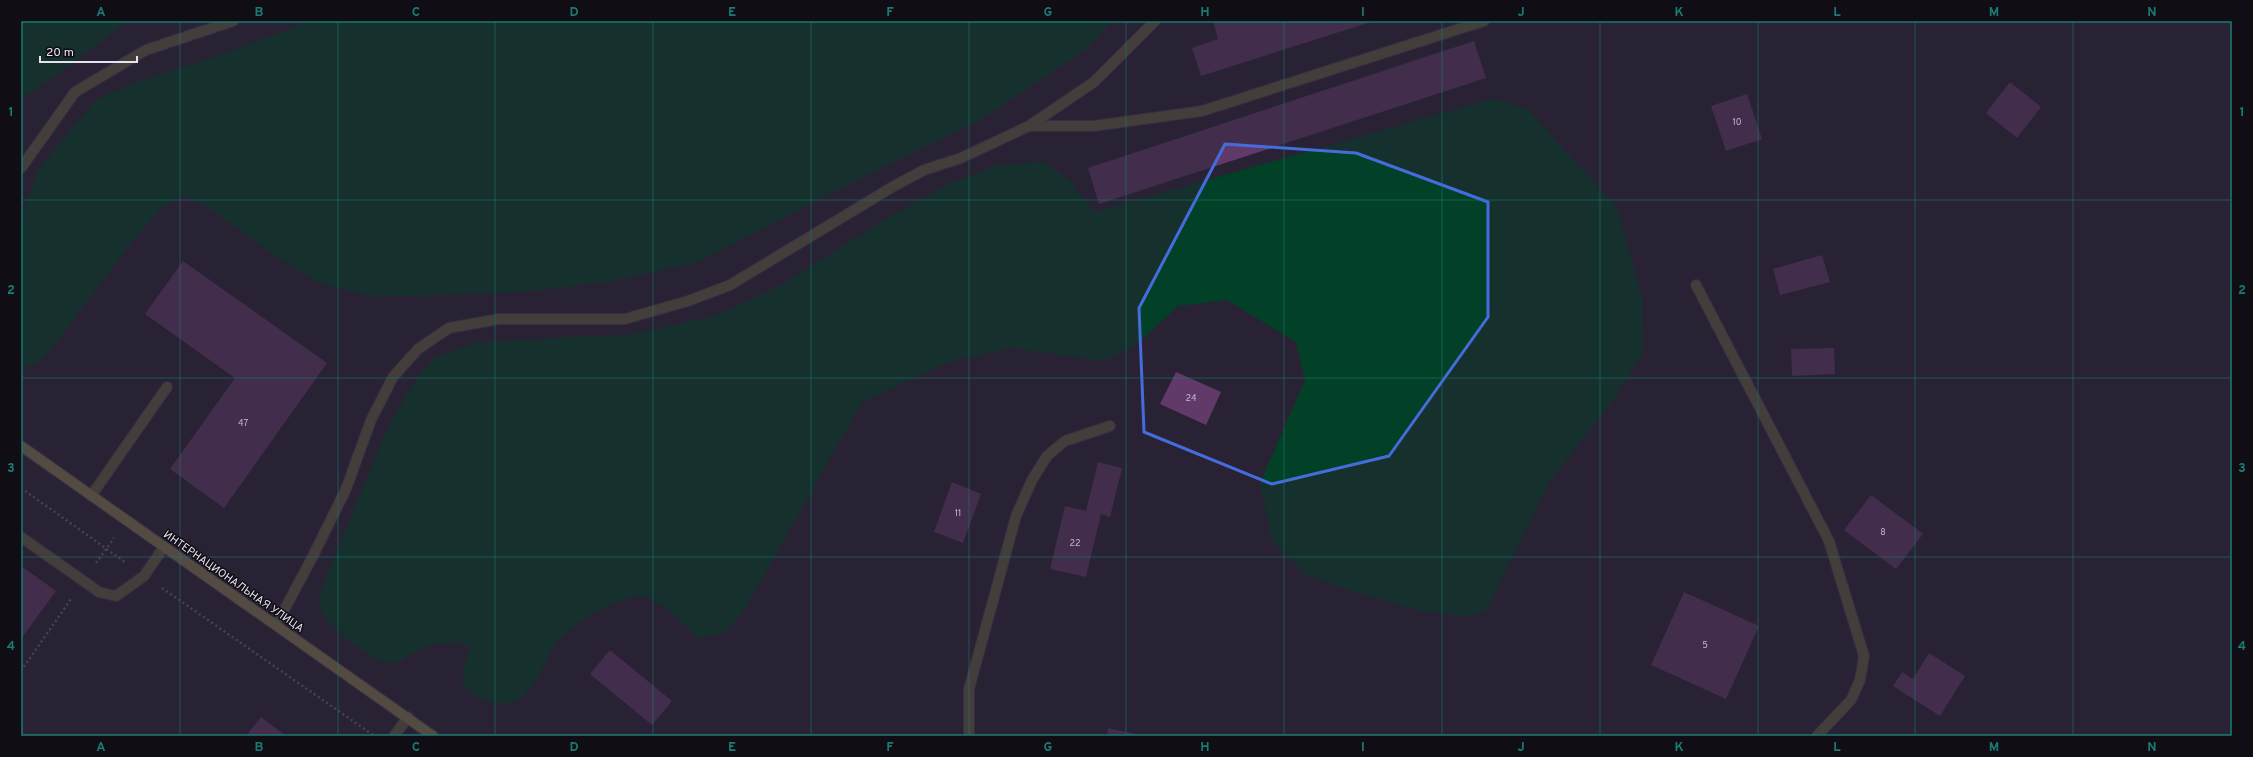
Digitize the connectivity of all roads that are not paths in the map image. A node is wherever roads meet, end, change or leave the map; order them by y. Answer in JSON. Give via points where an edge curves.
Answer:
{"nodes":[{"id":1,"x":232,"y":21,"type":"edge"},
{"id":2,"x":1154,"y":21,"type":"edge"},
{"id":3,"x":1484,"y":21,"type":"edge"},
{"id":4,"x":1029,"y":126,"type":"junction"},
{"id":5,"x":21,"y":168,"type":"edge"},
{"id":6,"x":1696,"y":285,"type":"dead end"},
{"id":7,"x":167,"y":387,"type":"dead end"},
{"id":8,"x":1110,"y":426,"type":"dead end"},
{"id":9,"x":21,"y":446,"type":"edge"},
{"id":10,"x":91,"y":496,"type":"junction"},
{"id":11,"x":21,"y":537,"type":"edge"},
{"id":12,"x":164,"y":547,"type":"junction"},
{"id":13,"x":276,"y":625,"type":"junction"},
{"id":14,"x":408,"y":718,"type":"junction"},
{"id":15,"x":394,"y":736,"type":"edge"},
{"id":16,"x":433,"y":736,"type":"edge"},
{"id":17,"x":969,"y":736,"type":"edge"},
{"id":18,"x":1817,"y":736,"type":"edge"}],
"edges":[{"from":1,"to":5,"type":"lane","via":[[146,50],[75,92]]},
{"from":2,"to":4,"type":"lane","via":[[1094,82]]},
{"from":3,"to":4,"type":"lane","via":[[1202,110],[1094,126]]},
{"from":4,"to":13,"type":"lane","via":[[961,158],[924,170],[900,182],[730,285],[688,301],[625,319],[499,319],[449,328],[418,349],[393,377],[371,420],[346,490]]},
{"from":6,"to":18,"type":"lane","via":[[1829,540],[1864,656],[1860,680],[1851,700]]},
{"from":7,"to":10,"type":"lane"},
{"from":8,"to":17,"type":"lane","via":[[1065,441],[1047,456],[1032,480],[1016,516],[969,689]]},
{"from":9,"to":10,"type":"main road","name":"ИНТЕРНАЦИОНАЛЬНАЯ УЛИЦА"},
{"from":10,"to":12,"type":"main road","name":"ИНТЕРНАЦИОНАЛЬНАЯ УЛИЦА"},
{"from":11,"to":12,"type":"lane","via":[[99,592],[116,596],[144,576]]},
{"from":12,"to":13,"type":"main road","name":"ИНТЕРНАЦИОНАЛЬНАЯ УЛИЦА"},
{"from":13,"to":14,"type":"main road","name":"ИНТЕРНАЦИОНАЛЬНАЯ УЛИЦА"},
{"from":14,"to":15,"type":"lane"},
{"from":14,"to":16,"type":"main road","name":"ИНТЕРНАЦИОНАЛЬНАЯ УЛИЦА"}]}
